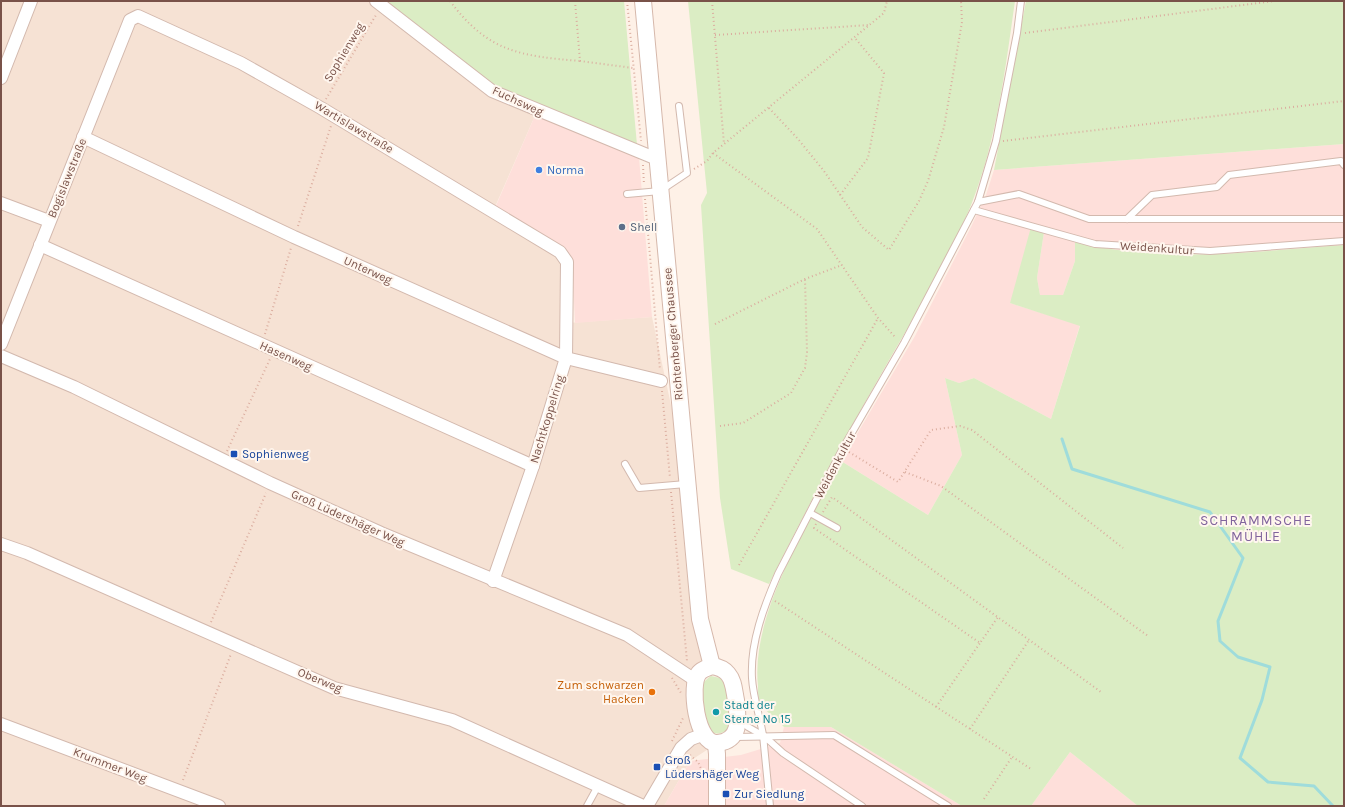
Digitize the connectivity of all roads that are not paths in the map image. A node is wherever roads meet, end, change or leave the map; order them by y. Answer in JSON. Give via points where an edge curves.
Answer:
{"nodes":[{"id":1,"x":31,"y":1,"type":"edge"},
{"id":2,"x":643,"y":1,"type":"edge"},
{"id":3,"x":1021,"y":1,"type":"edge"},
{"id":4,"x":379,"y":3,"type":"edge"},
{"id":5,"x":138,"y":16,"type":"joint"},
{"id":6,"x":1,"y":78,"type":"edge"},
{"id":7,"x":679,"y":106,"type":"dead end"},
{"id":8,"x":83,"y":137,"type":"junction"},
{"id":9,"x":657,"y":159,"type":"junction"},
{"id":10,"x":1344,"y":165,"type":"edge"},
{"id":11,"x":652,"y":192,"type":"junction"},
{"id":12,"x":627,"y":194,"type":"dead end"},
{"id":13,"x":978,"y":202,"type":"junction"},
{"id":14,"x":1,"y":203,"type":"edge"},
{"id":15,"x":974,"y":210,"type":"junction"},
{"id":16,"x":1127,"y":219,"type":"junction"},
{"id":17,"x":1344,"y":219,"type":"edge"},
{"id":18,"x":49,"y":221,"type":"junction"},
{"id":19,"x":1344,"y":241,"type":"edge"},
{"id":20,"x":40,"y":245,"type":"junction"},
{"id":21,"x":563,"y":253,"type":"joint"},
{"id":22,"x":1,"y":344,"type":"edge"},
{"id":23,"x":1,"y":356,"type":"edge"},
{"id":24,"x":566,"y":358,"type":"junction"},
{"id":25,"x":661,"y":381,"type":"road end"},
{"id":26,"x":625,"y":464,"type":"dead end"},
{"id":27,"x":533,"y":466,"type":"junction"},
{"id":28,"x":688,"y":484,"type":"junction"},
{"id":29,"x":810,"y":513,"type":"junction"},
{"id":30,"x":837,"y":528,"type":"dead end"},
{"id":31,"x":1,"y":544,"type":"edge"},
{"id":32,"x":493,"y":581,"type":"junction"},
{"id":33,"x":712,"y":666,"type":"junction"},
{"id":34,"x":695,"y":680,"type":"junction"},
{"id":35,"x":738,"y":718,"type":"junction"},
{"id":36,"x":1,"y":724,"type":"edge"},
{"id":37,"x":763,"y":735,"type":"junction"},
{"id":38,"x":733,"y":737,"type":"junction"},
{"id":39,"x":709,"y":740,"type":"junction"},
{"id":40,"x":598,"y":786,"type":"junction"},
{"id":41,"x":193,"y":802,"type":"edge"},
{"id":42,"x":219,"y":806,"type":"edge"},
{"id":43,"x":587,"y":806,"type":"edge"},
{"id":44,"x":643,"y":806,"type":"edge"},
{"id":45,"x":647,"y":806,"type":"edge"},
{"id":46,"x":717,"y":806,"type":"edge"},
{"id":47,"x":770,"y":806,"type":"edge"},
{"id":48,"x":862,"y":806,"type":"edge"},
{"id":49,"x":948,"y":806,"type":"edge"}],
"edges":[{"from":1,"to":6,"type":"street"},
{"from":2,"to":9,"type":"street","name":"Richtenberger Chaussee"},
{"from":3,"to":13,"type":"lane","name":"Weidenkultur","via":[[1018,33],[996,141]]},
{"from":4,"to":9,"type":"street","name":"Fuchsweg","via":[[492,91]]},
{"from":5,"to":8,"type":"street","name":"Bogislawstraße","via":[[130,20]]},
{"from":5,"to":21,"type":"street","name":"Wartislawstraße","via":[[242,63]]},
{"from":7,"to":11,"type":"lane","via":[[687,173]]},
{"from":8,"to":18,"type":"street","name":"Bogislawstraße"},
{"from":8,"to":24,"type":"street","name":"Unterweg","via":[[294,236]]},
{"from":9,"to":11,"type":"street","name":"Richtenberger Chaussee"},
{"from":10,"to":16,"type":"lane","via":[[1341,161],[1229,174],[1217,187],[1152,195]]},
{"from":11,"to":12,"type":"lane"},
{"from":11,"to":28,"type":"street","name":"Richtenberger Chaussee"},
{"from":13,"to":15,"type":"lane","name":"Weidenkultur"},
{"from":13,"to":16,"type":"lane","via":[[1019,194],[1089,218]]},
{"from":14,"to":18,"type":"street"},
{"from":15,"to":19,"type":"lane","name":"Weidenkultur","via":[[1095,244],[1210,251]]},
{"from":15,"to":29,"type":"lane","name":"Weidenkultur"},
{"from":16,"to":17,"type":"lane"},
{"from":18,"to":20,"type":"street","name":"Bogislawstraße"},
{"from":20,"to":22,"type":"street","name":"Bogislawstraße"},
{"from":20,"to":27,"type":"street","name":"Hasenweg"},
{"from":21,"to":24,"type":"street","name":"Nachtkoppelring","via":[[567,262]]},
{"from":23,"to":32,"type":"street","name":"Groß Lüdershäger Weg","via":[[74,387],[380,534]]},
{"from":24,"to":25,"type":"street","name":"Unterweg"},
{"from":24,"to":27,"type":"street","name":"Nachtkoppelring"},
{"from":26,"to":28,"type":"lane","via":[[639,488]]},
{"from":27,"to":32,"type":"street","name":"Nachtkoppelring"},
{"from":28,"to":33,"type":"street","name":"Richtenberger Chaussee","via":[[700,619]]},
{"from":29,"to":30,"type":"lane"},
{"from":29,"to":37,"type":"lane","name":"Weidenkultur","via":[[768,595],[752,659],[752,680]]},
{"from":31,"to":40,"type":"street","name":"Oberweg","via":[[27,553],[334,688],[452,720]]},
{"from":32,"to":34,"type":"street","name":"Groß Lüdershäger Weg","via":[[628,635]]},
{"from":33,"to":34,"type":"street","via":[[698,673]]},
{"from":33,"to":35,"type":"street","via":[[728,673],[733,682]]},
{"from":34,"to":39,"type":"street","via":[[699,729]]},
{"from":35,"to":37,"type":"lane"},
{"from":35,"to":38,"type":"street","via":[[737,730]]},
{"from":36,"to":41,"type":"street","name":"Krummer Weg","via":[[178,791]]},
{"from":37,"to":38,"type":"lane"},
{"from":37,"to":47,"type":"lane","name":"Weidenkultur"},
{"from":37,"to":48,"type":"lane","via":[[783,753]]},
{"from":37,"to":49,"type":"lane","via":[[834,736]]},
{"from":38,"to":39,"type":"street","via":[[724,742]]},
{"from":39,"to":45,"type":"street","via":[[691,739],[681,748]]},
{"from":39,"to":46,"type":"street","via":[[717,754]]},
{"from":40,"to":43,"type":"lane"},
{"from":40,"to":44,"type":"street","name":"Oberweg"},
{"from":41,"to":42,"type":"street","name":"Krummer Weg"}]}
